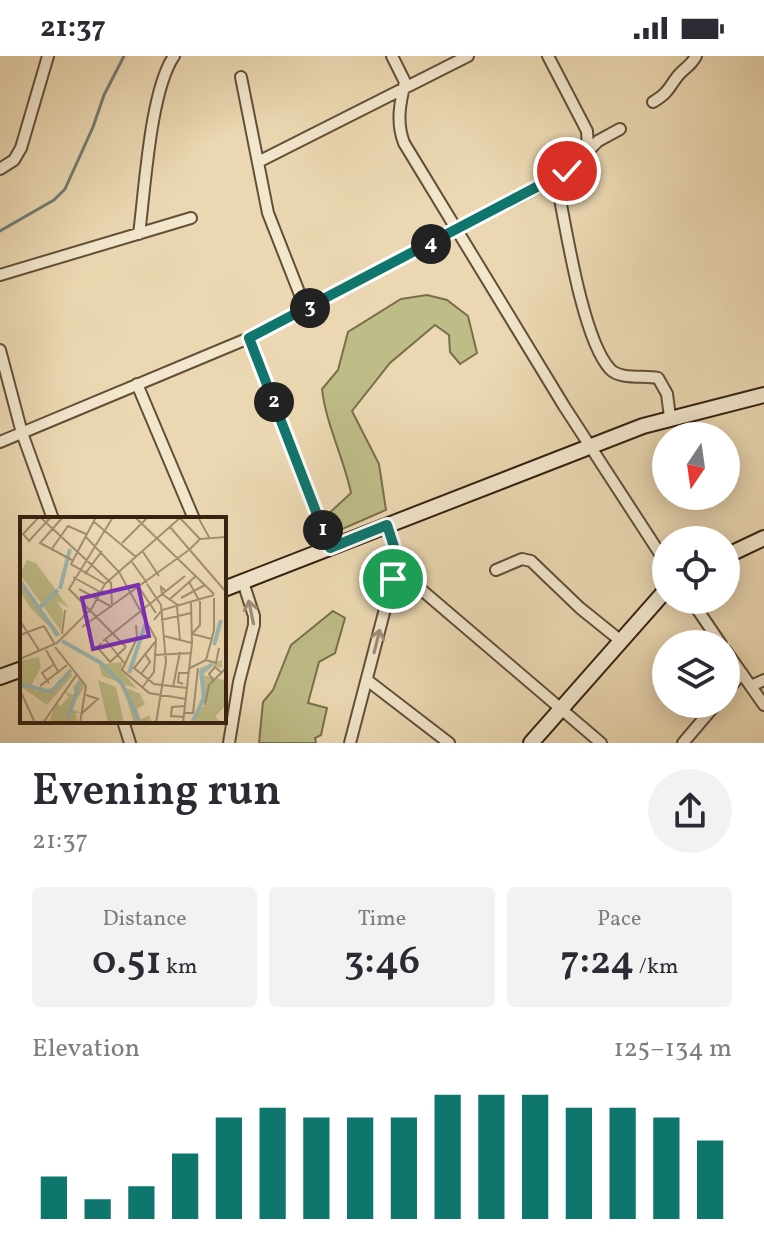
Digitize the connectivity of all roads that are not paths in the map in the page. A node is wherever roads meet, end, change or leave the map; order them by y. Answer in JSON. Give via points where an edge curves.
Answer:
{"nodes":[{"id":1,"x":48,"y":56,"type":"edge"},
{"id":2,"x":174,"y":56,"type":"edge"},
{"id":3,"x":392,"y":56,"type":"edge"},
{"id":4,"x":468,"y":56,"type":"edge"},
{"id":5,"x":548,"y":56,"type":"edge"},
{"id":6,"x":696,"y":56,"type":"edge"},
{"id":7,"x":241,"y":77,"type":"dead end"},
{"id":8,"x":403,"y":90,"type":"junction"},
{"id":9,"x":653,"y":102,"type":"dead end"},
{"id":10,"x":620,"y":129,"type":"dead end"},
{"id":11,"x":588,"y":150,"type":"junction"},
{"id":12,"x":258,"y":162,"type":"junction"},
{"id":13,"x":0,"y":169,"type":"edge"},
{"id":14,"x":556,"y":178,"type":"junction"},
{"id":15,"x":191,"y":218,"type":"dead end"},
{"id":16,"x":459,"y":230,"type":"junction"},
{"id":17,"x":139,"y":234,"type":"junction"},
{"id":18,"x":0,"y":275,"type":"edge"},
{"id":19,"x":306,"y":310,"type":"junction"},
{"id":20,"x":249,"y":338,"type":"junction"},
{"id":21,"x":0,"y":350,"type":"edge"},
{"id":22,"x":137,"y":384,"type":"junction"},
{"id":23,"x":764,"y":395,"type":"edge"},
{"id":24,"x":670,"y":417,"type":"junction"},
{"id":25,"x":22,"y":433,"type":"junction"},
{"id":26,"x":0,"y":442,"type":"edge"},
{"id":27,"x":590,"y":446,"type":"junction"},
{"id":28,"x":52,"y":517,"type":"edge"},
{"id":29,"x":193,"y":517,"type":"edge"},
{"id":30,"x":387,"y":525,"type":"junction"},
{"id":31,"x":764,"y":538,"type":"edge"},
{"id":32,"x":652,"y":541,"type":"edge"},
{"id":33,"x":330,"y":548,"type":"junction"},
{"id":34,"x":740,"y":549,"type":"edge"},
{"id":35,"x":398,"y":559,"type":"junction"},
{"id":36,"x":496,"y":570,"type":"dead end"},
{"id":37,"x":243,"y":582,"type":"junction"},
{"id":38,"x":226,"y":588,"type":"edge"},
{"id":39,"x":652,"y":606,"type":"edge"},
{"id":40,"x":621,"y":641,"type":"junction"},
{"id":41,"x":20,"y":670,"type":"edge"},
{"id":42,"x":740,"y":670,"type":"edge"},
{"id":43,"x":742,"y":673,"type":"junction"},
{"id":44,"x":740,"y":675,"type":"edge"},
{"id":45,"x":0,"y":677,"type":"edge"},
{"id":46,"x":367,"y":680,"type":"junction"},
{"id":47,"x":764,"y":680,"type":"edge"},
{"id":48,"x":751,"y":686,"type":"junction"},
{"id":49,"x":764,"y":705,"type":"edge"},
{"id":50,"x":562,"y":708,"type":"junction"},
{"id":51,"x":704,"y":718,"type":"edge"},
{"id":52,"x":124,"y":723,"type":"edge"},
{"id":53,"x":130,"y":743,"type":"edge"},
{"id":54,"x":229,"y":743,"type":"edge"},
{"id":55,"x":350,"y":743,"type":"edge"},
{"id":56,"x":449,"y":743,"type":"edge"},
{"id":57,"x":531,"y":743,"type":"edge"},
{"id":58,"x":601,"y":743,"type":"edge"},
{"id":59,"x":683,"y":743,"type":"edge"}],
"edges":[{"from":1,"to":13,"type":"street","via":[[21,148]]},
{"from":2,"to":17,"type":"street","via":[[158,97]]},
{"from":3,"to":8,"type":"street","via":[[405,82]]},
{"from":4,"to":8,"type":"street"},
{"from":5,"to":11,"type":"street","via":[[587,131]]},
{"from":6,"to":9,"type":"street","via":[[671,89]]},
{"from":7,"to":12,"type":"street"},
{"from":8,"to":12,"type":"street"},
{"from":8,"to":16,"type":"street","via":[[399,130],[404,143]]},
{"from":10,"to":11,"type":"street"},
{"from":11,"to":14,"type":"street"},
{"from":12,"to":19,"type":"street","via":[[273,229]]},
{"from":14,"to":16,"type":"street"},
{"from":14,"to":24,"type":"street","via":[[580,292],[603,357],[611,371],[658,378]]},
{"from":15,"to":17,"type":"street"},
{"from":16,"to":19,"type":"street"},
{"from":16,"to":27,"type":"street"},
{"from":17,"to":18,"type":"street"},
{"from":19,"to":20,"type":"street"},
{"from":20,"to":22,"type":"street"},
{"from":20,"to":33,"type":"street"},
{"from":21,"to":25,"type":"street"},
{"from":22,"to":25,"type":"street"},
{"from":22,"to":29,"type":"street"},
{"from":23,"to":24,"type":"street"},
{"from":24,"to":27,"type":"street"},
{"from":25,"to":26,"type":"street"},
{"from":25,"to":28,"type":"street"},
{"from":27,"to":30,"type":"street"},
{"from":27,"to":32,"type":"street"},
{"from":30,"to":33,"type":"street"},
{"from":30,"to":35,"type":"street"},
{"from":31,"to":34,"type":"street"},
{"from":33,"to":37,"type":"street"},
{"from":46,"to":35,"type":"street","one_way":true},
{"from":35,"to":50,"type":"street","via":[[410,580]]},
{"from":36,"to":40,"type":"street","via":[[522,559],[531,561]]},
{"from":37,"to":38,"type":"street"},
{"from":54,"to":37,"type":"street","one_way":true,"via":[[254,625]]},
{"from":39,"to":40,"type":"street"},
{"from":40,"to":50,"type":"street"},
{"from":41,"to":45,"type":"street"},
{"from":42,"to":43,"type":"street"},
{"from":43,"to":44,"type":"street"},
{"from":43,"to":48,"type":"street"},
{"from":46,"to":55,"type":"street"},
{"from":46,"to":56,"type":"street"},
{"from":47,"to":48,"type":"street"},
{"from":48,"to":49,"type":"street"},
{"from":50,"to":57,"type":"street"},
{"from":50,"to":58,"type":"street"},
{"from":51,"to":59,"type":"street"},
{"from":52,"to":53,"type":"street"}]}
